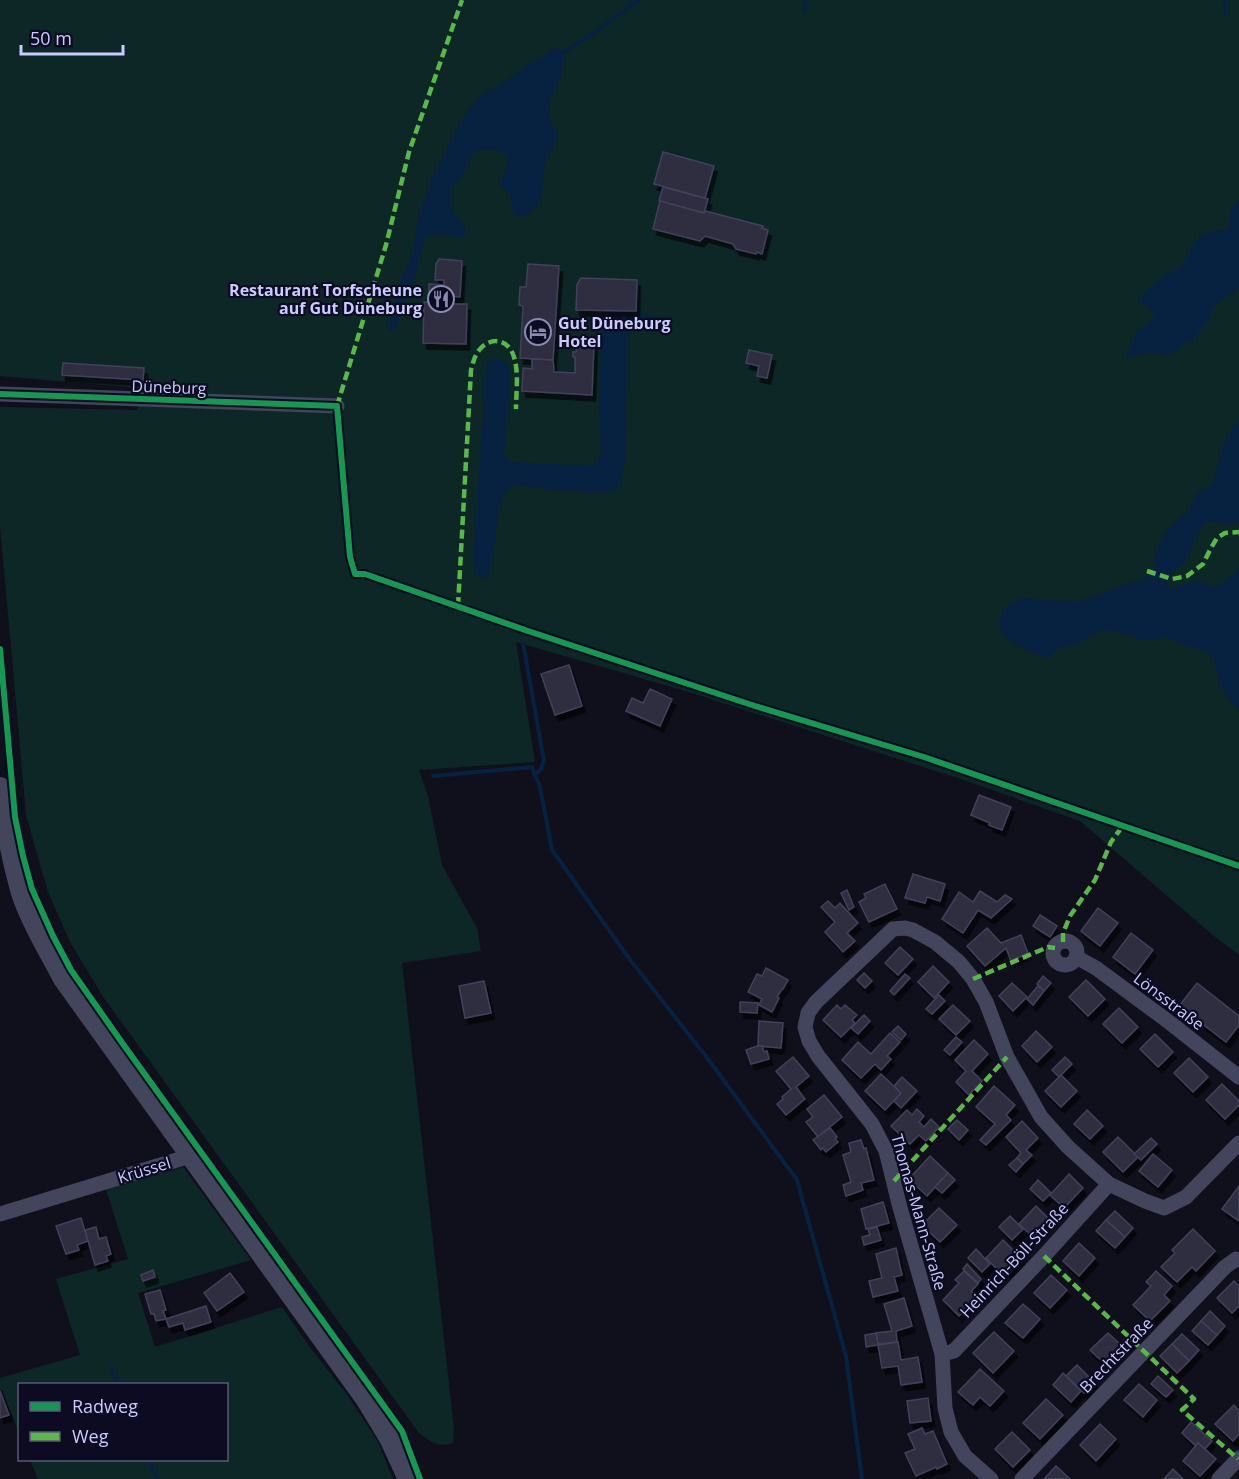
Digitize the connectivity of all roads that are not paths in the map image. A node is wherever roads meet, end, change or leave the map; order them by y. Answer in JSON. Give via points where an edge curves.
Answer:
{"nodes":[{"id":1,"x":0,"y":394,"type":"edge"},
{"id":2,"x":337,"y":406,"type":"dead end"},
{"id":3,"x":0,"y":786,"type":"edge"},
{"id":4,"x":1076,"y":957,"type":"dead end"},
{"id":5,"x":1239,"y":1077,"type":"edge"},
{"id":6,"x":1239,"y":1143,"type":"edge"},
{"id":7,"x":190,"y":1155,"type":"junction"},
{"id":8,"x":1109,"y":1184,"type":"junction"},
{"id":9,"x":0,"y":1214,"type":"edge"},
{"id":10,"x":1239,"y":1260,"type":"edge"},
{"id":11,"x":942,"y":1354,"type":"junction"},
{"id":12,"x":1239,"y":1458,"type":"edge"},
{"id":13,"x":408,"y":1479,"type":"edge"},
{"id":14,"x":992,"y":1479,"type":"edge"},
{"id":15,"x":1022,"y":1479,"type":"edge"},
{"id":16,"x":1219,"y":1479,"type":"edge"}],
"edges":[{"from":1,"to":2,"type":"street","name":"Düneburg"},
{"from":3,"to":7,"type":"street","via":[[9,850],[37,930],[63,979]]},
{"from":4,"to":5,"type":"street","name":"Lönsstraße"},
{"from":6,"to":8,"type":"street","name":"Thomas-Mann-Straße","via":[[1186,1197],[1164,1208]]},
{"from":7,"to":9,"type":"street","name":"Krüssel"},
{"from":7,"to":13,"type":"street","name":"Krüssel","via":[[366,1400]]},
{"from":8,"to":11,"type":"street","name":"Heinrich-Böll-Straße","via":[[954,1351]]},
{"from":8,"to":11,"type":"street","name":"Thomas-Mann-Straße","via":[[1041,1117],[1007,1057],[974,979],[936,942],[913,930],[893,929],[816,1002],[805,1027],[809,1041],[872,1124],[886,1151]]},
{"from":10,"to":15,"type":"street","name":"Brechtstraße","via":[[1225,1268]]},
{"from":11,"to":14,"type":"street","name":"Thomas-Mann-Straße","via":[[945,1408],[951,1432],[965,1456]]},
{"from":12,"to":16,"type":"street"}]}
